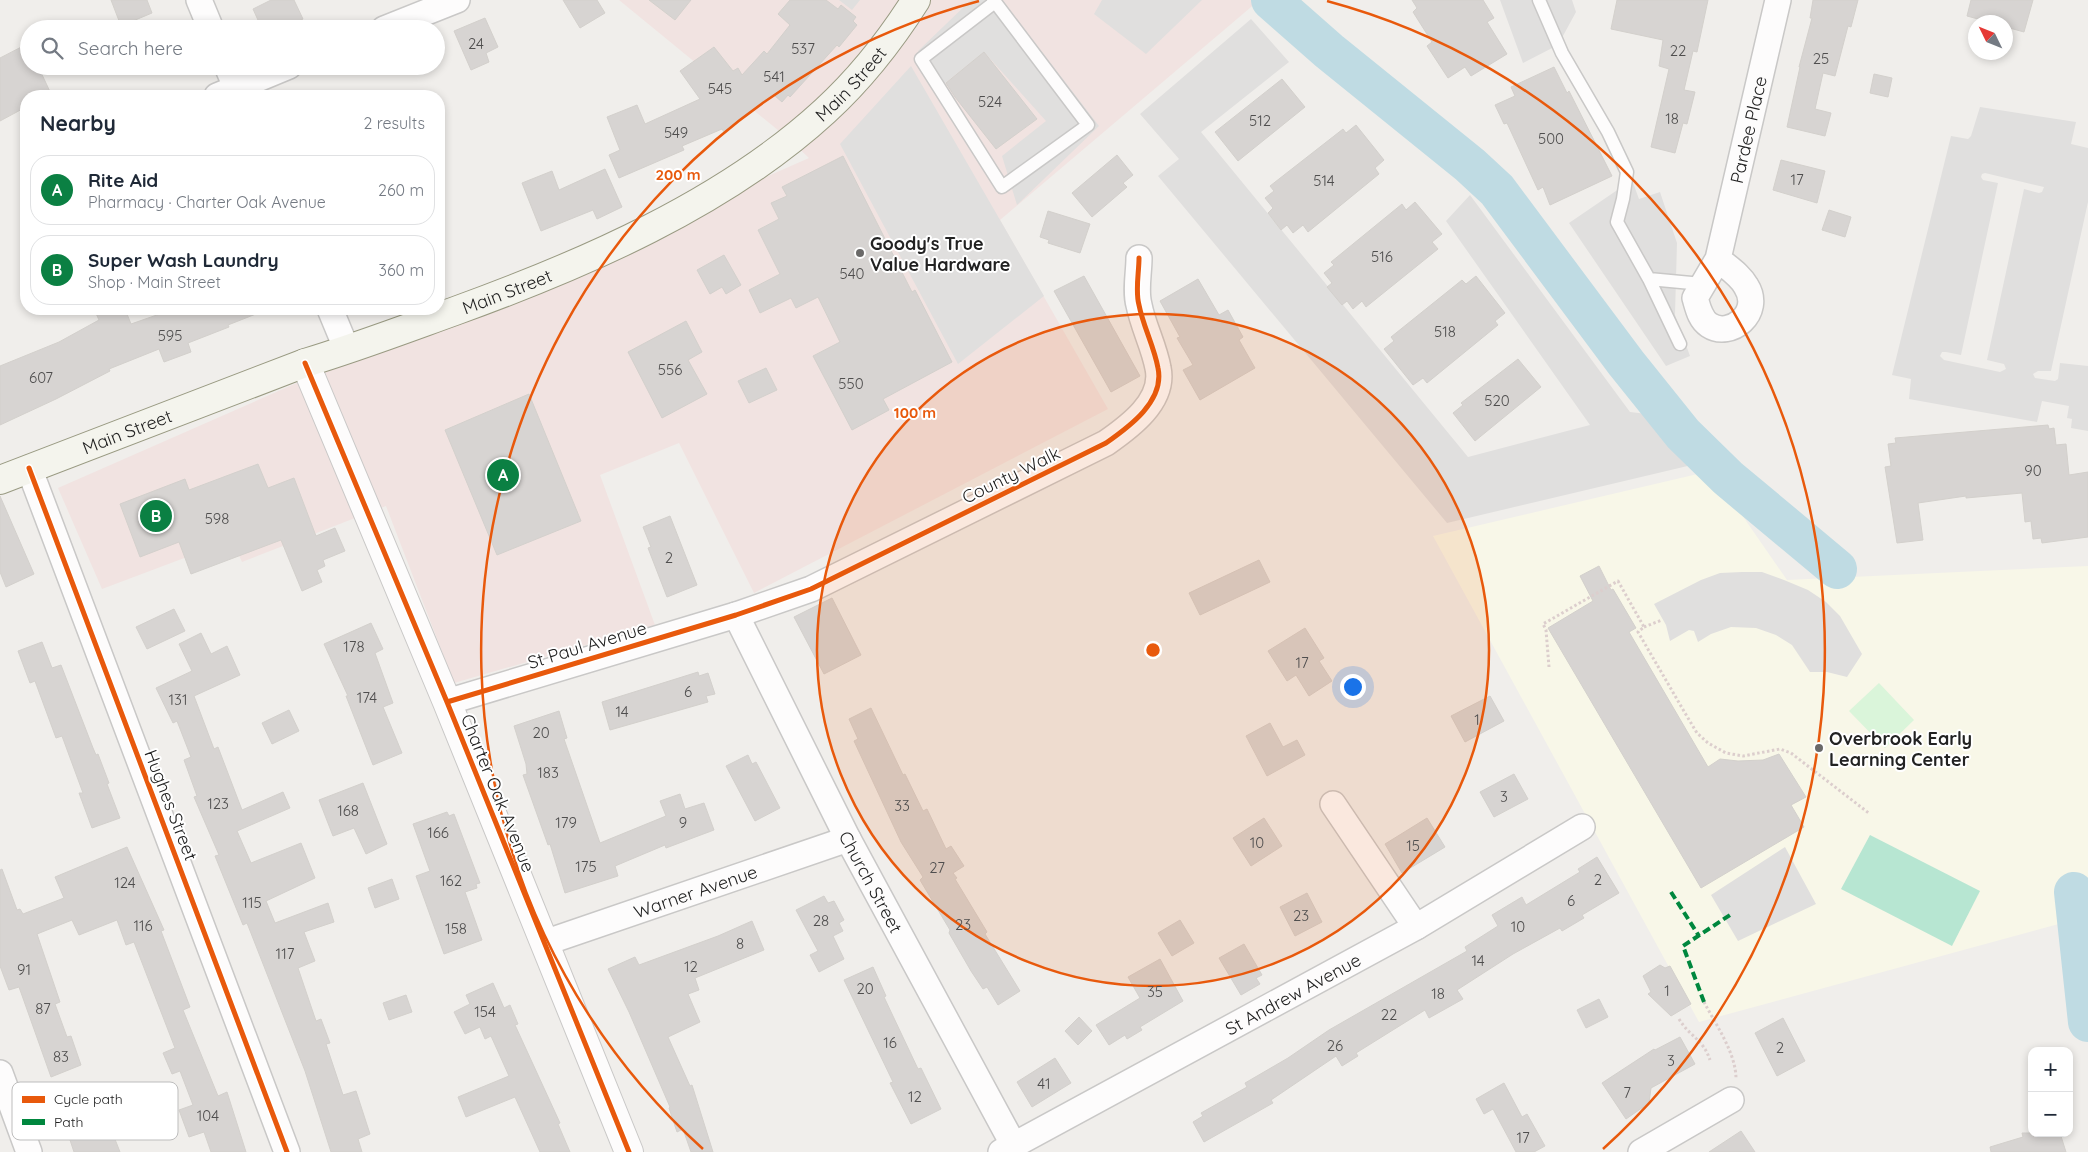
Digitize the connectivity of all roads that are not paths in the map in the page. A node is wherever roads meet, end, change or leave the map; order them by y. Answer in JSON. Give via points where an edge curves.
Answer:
{"nodes":[{"id":1,"x":199,"y":0,"type":"edge"},
{"id":2,"x":457,"y":0,"type":"edge"},
{"id":3,"x":916,"y":0,"type":"edge"},
{"id":4,"x":1539,"y":0,"type":"edge"},
{"id":5,"x":1778,"y":0,"type":"edge"},
{"id":6,"x":994,"y":1,"type":"edge"},
{"id":7,"x":208,"y":20,"type":"edge"},
{"id":8,"x":407,"y":20,"type":"edge"},
{"id":9,"x":263,"y":75,"type":"edge"},
{"id":10,"x":230,"y":86,"type":"edge"},
{"id":11,"x":1139,"y":258,"type":"dead end"},
{"id":12,"x":1718,"y":259,"type":"junction"},
{"id":13,"x":1649,"y":279,"type":"junction"},
{"id":14,"x":1702,"y":284,"type":"junction"},
{"id":15,"x":333,"y":315,"type":"edge"},
{"id":16,"x":444,"y":315,"type":"edge"},
{"id":17,"x":445,"y":315,"type":"edge"},
{"id":18,"x":1680,"y":344,"type":"dead end"},
{"id":19,"x":348,"y":350,"type":"junction"},
{"id":20,"x":304,"y":363,"type":"junction"},
{"id":21,"x":29,"y":468,"type":"junction"},
{"id":22,"x":0,"y":480,"type":"edge"},
{"id":23,"x":736,"y":615,"type":"junction"},
{"id":24,"x":446,"y":702,"type":"junction"},
{"id":25,"x":1333,"y":804,"type":"dead end"},
{"id":26,"x":1582,"y":827,"type":"dead end"},
{"id":27,"x":848,"y":839,"type":"junction"},
{"id":28,"x":1416,"y":927,"type":"junction"},
{"id":29,"x":544,"y":943,"type":"junction"},
{"id":30,"x":0,"y":1073,"type":"edge"},
{"id":31,"x":1731,"y":1100,"type":"road end"},
{"id":32,"x":12,"y":1106,"type":"edge"},
{"id":33,"x":25,"y":1140,"type":"edge"},
{"id":34,"x":1007,"y":1148,"type":"edge"},
{"id":35,"x":29,"y":1152,"type":"edge"},
{"id":36,"x":287,"y":1152,"type":"edge"},
{"id":37,"x":629,"y":1152,"type":"edge"},
{"id":38,"x":1641,"y":1152,"type":"edge"}],
"edges":[{"from":1,"to":7,"type":"street"},
{"from":2,"to":8,"type":"street"},
{"from":3,"to":17,"type":"main road","name":"Main Street","via":[[895,33],[861,75],[825,111],[757,165],[714,192],[590,258]]},
{"from":4,"to":13,"type":"lane","via":[[1562,53],[1608,132],[1627,172],[1617,222]]},
{"from":5,"to":12,"type":"street","name":"Pardee Place"},
{"from":6,"to":6,"type":"lane","via":[[1088,125],[1002,187],[922,59]]},
{"from":9,"to":10,"type":"street"},
{"from":11,"to":23,"type":"street","name":"County Walk","via":[[1138,303],[1159,369],[1158,384],[1144,410],[1126,429],[1106,443],[811,589]]},
{"from":12,"to":14,"type":"street","name":"Pardee Place"},
{"from":12,"to":14,"type":"street","name":"Pardee Place","via":[[1746,286],[1751,300],[1748,315],[1736,325],[1724,329],[1710,326],[1700,315],[1695,298]]},
{"from":13,"to":14,"type":"lane"},
{"from":13,"to":18,"type":"lane"},
{"from":15,"to":19,"type":"street"},
{"from":16,"to":19,"type":"main road","name":"Main Street"},
{"from":19,"to":20,"type":"main road","name":"Main Street"},
{"from":20,"to":21,"type":"main road","name":"Main Street"},
{"from":20,"to":24,"type":"street","name":"Charter Oak Avenue"},
{"from":21,"to":22,"type":"main road","name":"Main Street"},
{"from":21,"to":36,"type":"street","name":"Hughes Street"},
{"from":23,"to":24,"type":"street","name":"St Paul Avenue"},
{"from":23,"to":27,"type":"street","name":"Church Street"},
{"from":24,"to":29,"type":"street","name":"Charter Oak Avenue"},
{"from":25,"to":28,"type":"street"},
{"from":26,"to":28,"type":"street","name":"St Andrew Avenue"},
{"from":27,"to":29,"type":"street","name":"Warner Avenue"},
{"from":27,"to":34,"type":"street","name":"Church Street"},
{"from":28,"to":34,"type":"street","name":"St Andrew Avenue"},
{"from":29,"to":37,"type":"street","name":"Charter Oak Avenue"},
{"from":30,"to":32,"type":"street"},
{"from":31,"to":38,"type":"street"},
{"from":33,"to":35,"type":"street"}]}
